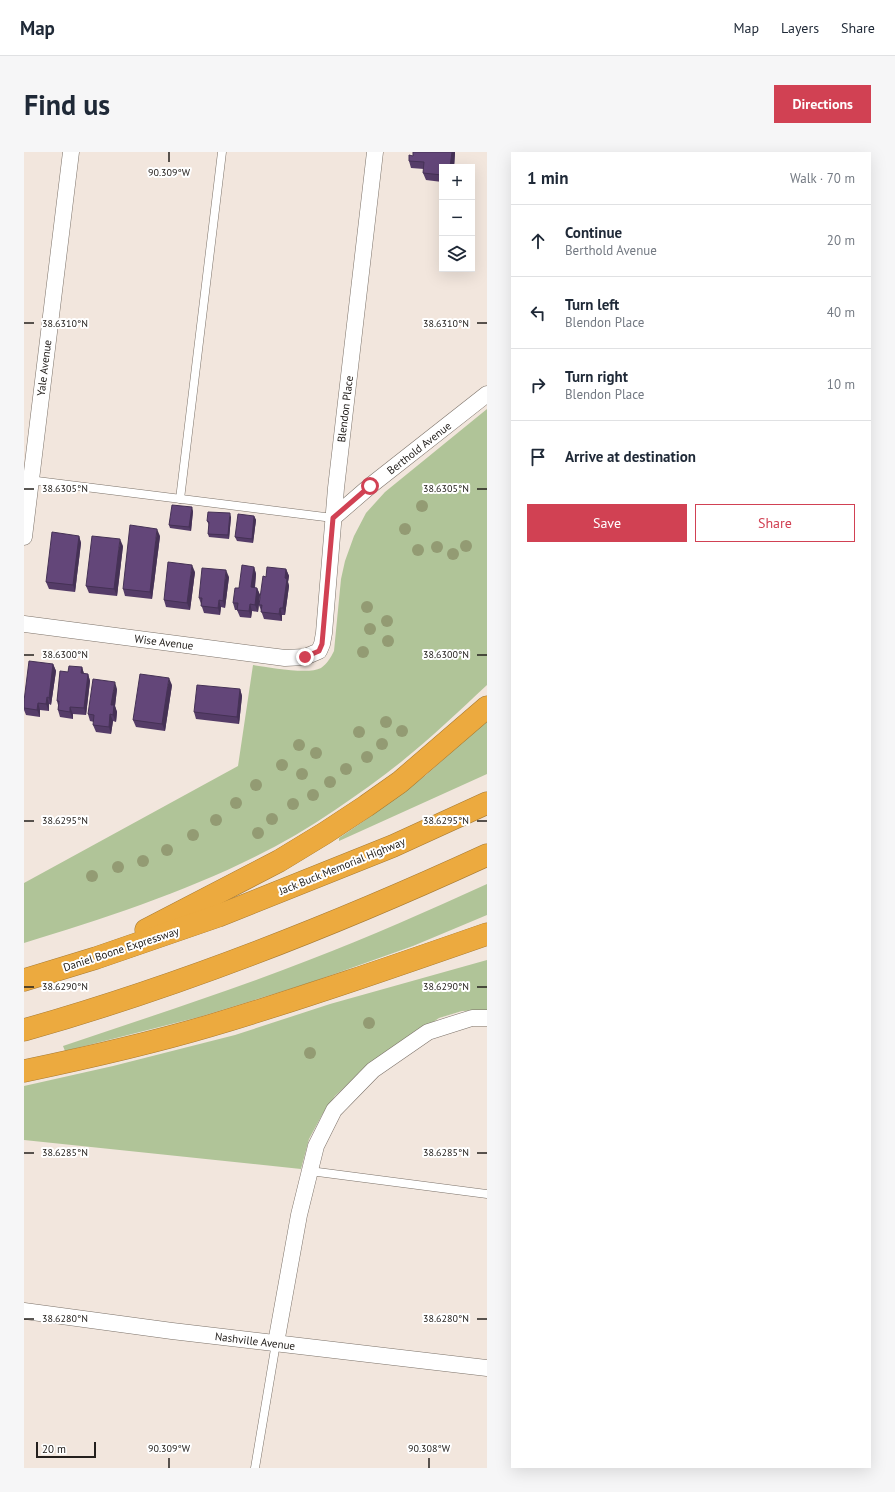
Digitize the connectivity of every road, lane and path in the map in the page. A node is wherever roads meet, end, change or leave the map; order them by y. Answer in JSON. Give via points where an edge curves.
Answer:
{"nodes":[{"id":1,"x":71,"y":152,"type":"edge"},
{"id":2,"x":222,"y":152,"type":"edge"},
{"id":3,"x":375,"y":152,"type":"edge"},
{"id":4,"x":487,"y":394,"type":"edge"},
{"id":5,"x":27,"y":480,"type":"edge"},
{"id":6,"x":180,"y":499,"type":"junction"},
{"id":7,"x":333,"y":518,"type":"junction"},
{"id":8,"x":24,"y":537,"type":"edge"},
{"id":9,"x":24,"y":624,"type":"edge"},
{"id":10,"x":305,"y":657,"type":"joint"},
{"id":11,"x":487,"y":707,"type":"edge"},
{"id":12,"x":487,"y":803,"type":"edge"},
{"id":13,"x":487,"y":856,"type":"edge"},
{"id":14,"x":218,"y":916,"type":"joint"},
{"id":15,"x":487,"y":934,"type":"edge"},
{"id":16,"x":96,"y":958,"type":"junction"},
{"id":17,"x":24,"y":980,"type":"edge"},
{"id":18,"x":487,"y":1018,"type":"edge"},
{"id":19,"x":24,"y":1030,"type":"edge"},
{"id":20,"x":24,"y":1071,"type":"edge"},
{"id":21,"x":310,"y":1171,"type":"junction"},
{"id":22,"x":487,"y":1194,"type":"edge"},
{"id":23,"x":24,"y":1310,"type":"edge"},
{"id":24,"x":276,"y":1343,"type":"junction"},
{"id":25,"x":487,"y":1368,"type":"edge"},
{"id":26,"x":255,"y":1468,"type":"edge"}],
"edges":[{"from":1,"to":5,"type":"street","name":"Yale Avenue"},
{"from":2,"to":6,"type":"lane"},
{"from":3,"to":7,"type":"street","name":"Blendon Place"},
{"from":4,"to":7,"type":"street","name":"Berthold Avenue"},
{"from":5,"to":6,"type":"lane"},
{"from":5,"to":8,"type":"street","name":"Yale Avenue"},
{"from":6,"to":7,"type":"lane"},
{"from":7,"to":10,"type":"street","name":"Blendon Place","via":[[322,644],[319,651]]},
{"from":9,"to":10,"type":"street","name":"Wise Avenue","via":[[286,658]]},
{"from":11,"to":16,"type":"highway","via":[[400,782],[324,834],[279,861]]},
{"from":12,"to":14,"type":"highway","name":"Jack Buck Memorial Highway","via":[[393,846]]},
{"from":13,"to":19,"type":"highway","via":[[362,910],[217,967]]},
{"from":14,"to":16,"type":"highway","name":"Daniel Boone Expressway"},
{"from":15,"to":20,"type":"highway","via":[[207,1027]]},
{"from":16,"to":17,"type":"highway","name":"Daniel Boone Expressway"},
{"from":18,"to":21,"type":"street","via":[[472,1018],[428,1032],[373,1070],[334,1110],[316,1146]]},
{"from":21,"to":22,"type":"lane"},
{"from":21,"to":24,"type":"street","via":[[299,1215]]},
{"from":23,"to":24,"type":"street","name":"Nashville Avenue"},
{"from":24,"to":25,"type":"street","name":"Nashville Avenue"},
{"from":24,"to":26,"type":"lane"}]}
